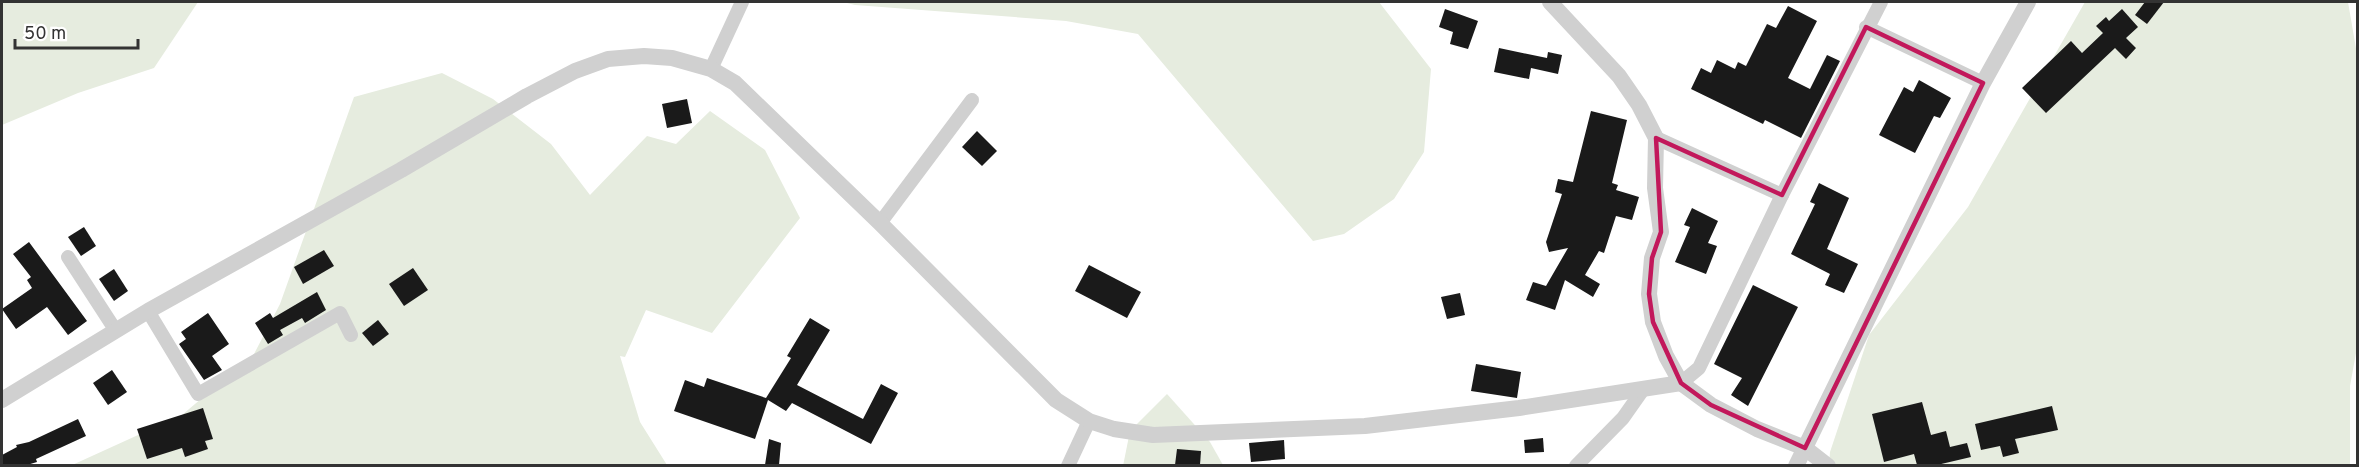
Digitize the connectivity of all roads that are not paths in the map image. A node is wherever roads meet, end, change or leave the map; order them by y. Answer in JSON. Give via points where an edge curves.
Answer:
{"nodes":[{"id":1,"x":742,"y":2,"type":"edge"},
{"id":2,"x":1550,"y":2,"type":"edge"},
{"id":3,"x":1881,"y":2,"type":"edge"},
{"id":4,"x":2028,"y":2,"type":"edge"},
{"id":5,"x":1866,"y":27,"type":"junction"},
{"id":6,"x":711,"y":69,"type":"junction"},
{"id":7,"x":1983,"y":83,"type":"junction"},
{"id":8,"x":972,"y":100,"type":"dead end"},
{"id":9,"x":1656,"y":138,"type":"junction"},
{"id":10,"x":1782,"y":195,"type":"junction"},
{"id":11,"x":880,"y":223,"type":"junction"},
{"id":12,"x":68,"y":257,"type":"dead end"},
{"id":13,"x":148,"y":311,"type":"junction"},
{"id":14,"x":116,"y":331,"type":"junction"},
{"id":15,"x":351,"y":334,"type":"dead end"},
{"id":16,"x":1681,"y":383,"type":"junction"},
{"id":17,"x":1642,"y":391,"type":"junction"},
{"id":18,"x":2,"y":400,"type":"edge"},
{"id":19,"x":1089,"y":421,"type":"junction"},
{"id":20,"x":1805,"y":448,"type":"junction"},
{"id":21,"x":1068,"y":465,"type":"edge"},
{"id":22,"x":1576,"y":465,"type":"edge"},
{"id":23,"x":1796,"y":465,"type":"edge"},
{"id":24,"x":1828,"y":465,"type":"edge"}],
"edges":[{"from":1,"to":6,"type":"street"},
{"from":2,"to":9,"type":"street","via":[[1618,76]]},
{"from":3,"to":5,"type":"street"},
{"from":4,"to":7,"type":"street"},
{"from":5,"to":7,"type":"street"},
{"from":5,"to":10,"type":"street"},
{"from":6,"to":11,"type":"street","via":[[771,116]]},
{"from":6,"to":13,"type":"street","via":[[672,58],[644,56],[608,59],[575,71]]},
{"from":7,"to":20,"type":"street"},
{"from":8,"to":11,"type":"street"},
{"from":9,"to":10,"type":"street"},
{"from":9,"to":16,"type":"street","via":[[1655,188],[1661,232],[1652,258],[1649,294],[1653,322]]},
{"from":10,"to":16,"type":"street","via":[[1700,368]]},
{"from":11,"to":19,"type":"street","via":[[1056,400]]},
{"from":12,"to":14,"type":"street"},
{"from":13,"to":14,"type":"street"},
{"from":13,"to":15,"type":"street","via":[[198,394],[340,313]]},
{"from":14,"to":18,"type":"street"},
{"from":16,"to":17,"type":"street"},
{"from":16,"to":20,"type":"street","via":[[1711,405]]},
{"from":17,"to":19,"type":"street","via":[[1365,426],[1153,435]]},
{"from":17,"to":22,"type":"street","via":[[1623,418]]},
{"from":19,"to":21,"type":"street"},
{"from":20,"to":23,"type":"street"},
{"from":20,"to":24,"type":"street"}]}
